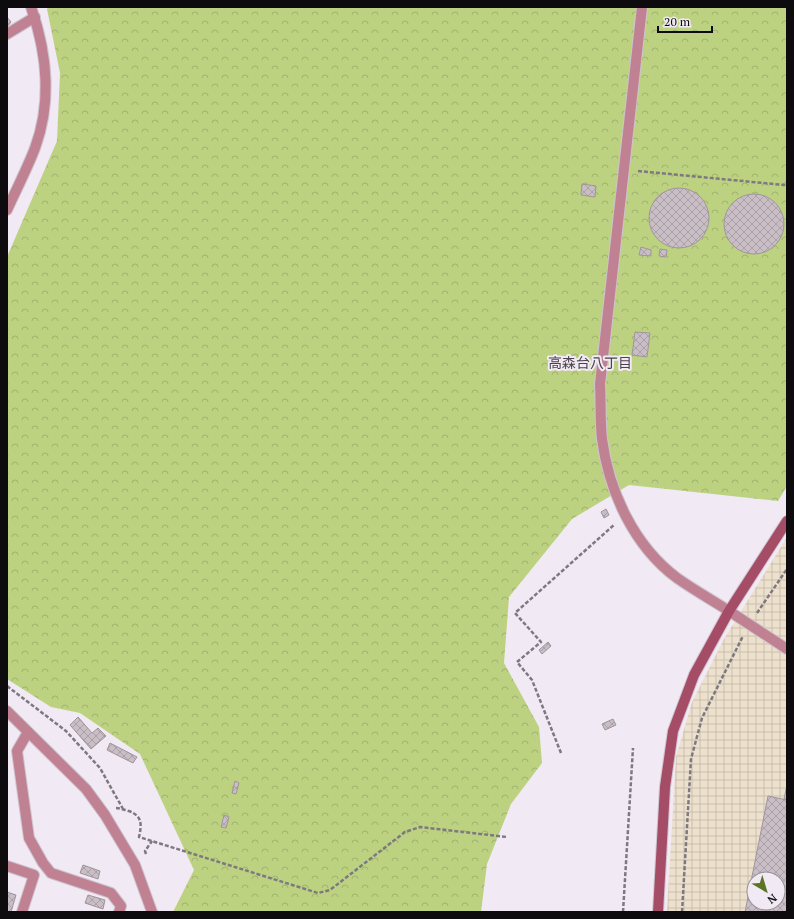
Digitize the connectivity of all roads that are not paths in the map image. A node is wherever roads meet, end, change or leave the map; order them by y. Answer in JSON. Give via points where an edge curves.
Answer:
{"nodes":[{"id":1,"x":31,"y":7,"type":"edge"},
{"id":2,"x":642,"y":7,"type":"edge"},
{"id":3,"x":35,"y":17,"type":"junction"},
{"id":4,"x":7,"y":34,"type":"edge"},
{"id":5,"x":7,"y":210,"type":"edge"},
{"id":6,"x":787,"y":520,"type":"edge"},
{"id":7,"x":729,"y":611,"type":"junction"},
{"id":8,"x":787,"y":649,"type":"edge"},
{"id":9,"x":7,"y":711,"type":"edge"},
{"id":10,"x":28,"y":732,"type":"junction"},
{"id":11,"x":43,"y":863,"type":"junction"},
{"id":12,"x":7,"y":866,"type":"edge"},
{"id":13,"x":34,"y":876,"type":"junction"},
{"id":14,"x":22,"y":912,"type":"edge"},
{"id":15,"x":119,"y":912,"type":"edge"},
{"id":16,"x":152,"y":912,"type":"edge"},
{"id":17,"x":658,"y":912,"type":"edge"}],
"edges":[{"from":1,"to":3,"type":"street"},
{"from":2,"to":7,"type":"street","via":[[600,384],[602,439],[612,486],[648,551],[677,578]]},
{"from":3,"to":4,"type":"street"},
{"from":3,"to":5,"type":"street","via":[[40,31],[47,78],[44,110],[36,148]]},
{"from":6,"to":7,"type":"street"},
{"from":7,"to":8,"type":"street"},
{"from":7,"to":17,"type":"street","via":[[694,675],[672,731],[664,787]]},
{"from":9,"to":10,"type":"street"},
{"from":10,"to":11,"type":"street","via":[[17,751],[29,838]]},
{"from":10,"to":16,"type":"street","via":[[86,789],[105,815],[136,864]]},
{"from":11,"to":13,"type":"street"},
{"from":11,"to":15,"type":"street","via":[[51,873],[110,893],[121,906]]},
{"from":12,"to":13,"type":"street"},
{"from":13,"to":14,"type":"street"}]}
